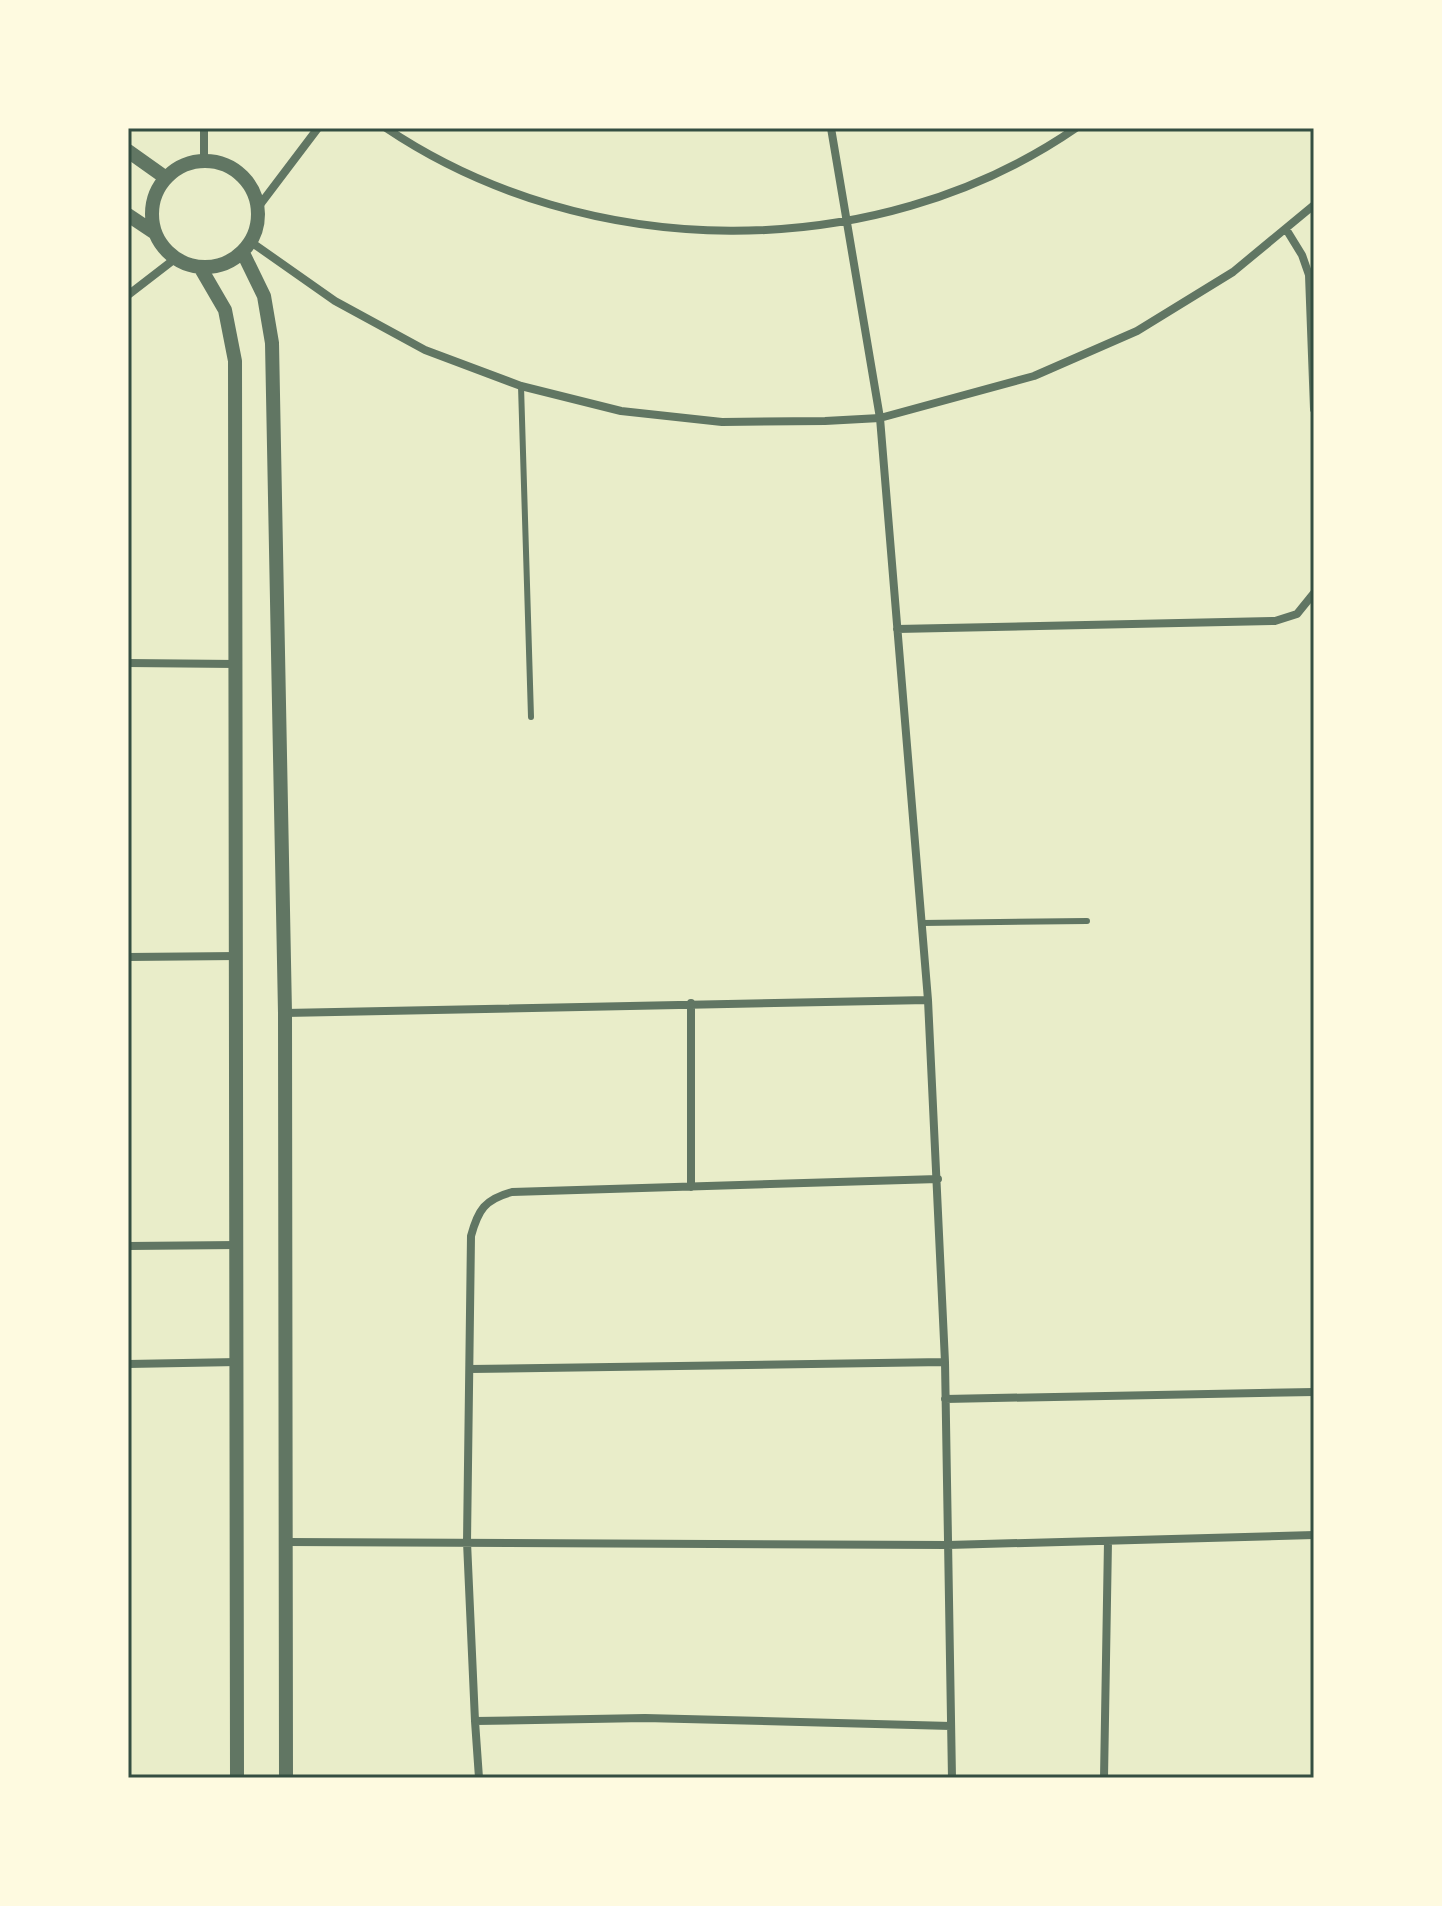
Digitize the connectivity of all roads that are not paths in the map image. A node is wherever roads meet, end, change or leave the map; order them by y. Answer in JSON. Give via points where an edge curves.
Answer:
{"nodes":[{"id":1,"x":204,"y":128,"type":"edge"},
{"id":2,"x":318,"y":128,"type":"edge"},
{"id":3,"x":386,"y":128,"type":"edge"},
{"id":4,"x":831,"y":128,"type":"edge"},
{"id":5,"x":1076,"y":128,"type":"edge"},
{"id":6,"x":128,"y":151,"type":"edge"},
{"id":7,"x":204,"y":160,"type":"junction"},
{"id":8,"x":166,"y":178,"type":"junction"},
{"id":9,"x":1314,"y":205,"type":"edge"},
{"id":10,"x":259,"y":206,"type":"junction"},
{"id":11,"x":128,"y":215,"type":"edge"},
{"id":12,"x":847,"y":220,"type":"junction"},
{"id":13,"x":1286,"y":229,"type":"junction"},
{"id":14,"x":155,"y":233,"type":"junction"},
{"id":15,"x":247,"y":247,"type":"junction"},
{"id":16,"x":176,"y":258,"type":"junction"},
{"id":17,"x":200,"y":267,"type":"junction"},
{"id":18,"x":128,"y":295,"type":"edge"},
{"id":19,"x":521,"y":386,"type":"junction"},
{"id":20,"x":1314,"y":409,"type":"edge"},
{"id":21,"x":880,"y":418,"type":"junction"},
{"id":22,"x":1314,"y":593,"type":"edge"},
{"id":23,"x":897,"y":629,"type":"junction"},
{"id":24,"x":128,"y":663,"type":"edge"},
{"id":25,"x":236,"y":664,"type":"junction"},
{"id":26,"x":531,"y":717,"type":"dead end"},
{"id":27,"x":1087,"y":921,"type":"dead end"},
{"id":28,"x":922,"y":923,"type":"junction"},
{"id":29,"x":238,"y":956,"type":"junction"},
{"id":30,"x":128,"y":957,"type":"edge"},
{"id":31,"x":928,"y":1000,"type":"junction"},
{"id":32,"x":691,"y":1003,"type":"junction"},
{"id":33,"x":285,"y":1013,"type":"junction"},
{"id":34,"x":938,"y":1179,"type":"junction"},
{"id":35,"x":691,"y":1187,"type":"junction"},
{"id":36,"x":238,"y":1245,"type":"junction"},
{"id":37,"x":128,"y":1246,"type":"edge"},
{"id":38,"x":239,"y":1362,"type":"junction"},
{"id":39,"x":945,"y":1362,"type":"junction"},
{"id":40,"x":128,"y":1364,"type":"edge"},
{"id":41,"x":470,"y":1369,"type":"junction"},
{"id":42,"x":1314,"y":1392,"type":"edge"},
{"id":43,"x":945,"y":1399,"type":"junction"},
{"id":44,"x":1314,"y":1535,"type":"edge"},
{"id":45,"x":1108,"y":1541,"type":"junction"},
{"id":46,"x":287,"y":1542,"type":"junction"},
{"id":47,"x":467,"y":1542,"type":"junction"},
{"id":48,"x":948,"y":1545,"type":"junction"},
{"id":49,"x":475,"y":1721,"type":"junction"},
{"id":50,"x":951,"y":1726,"type":"junction"},
{"id":51,"x":237,"y":1778,"type":"edge"},
{"id":52,"x":286,"y":1778,"type":"edge"},
{"id":53,"x":479,"y":1778,"type":"edge"},
{"id":54,"x":952,"y":1778,"type":"edge"},
{"id":55,"x":1104,"y":1778,"type":"edge"}],
"edges":[{"from":1,"to":7,"type":"street"},
{"from":2,"to":10,"type":"street"},
{"from":3,"to":12,"type":"street","via":[[496,187],[581,215],[669,229],[759,232]]},
{"from":4,"to":12,"type":"street"},
{"from":5,"to":12,"type":"street","via":[[991,175],[921,202]]},
{"from":6,"to":8,"type":"street"},
{"from":7,"to":8,"type":"street","via":[[177,168]]},
{"from":7,"to":10,"type":"street","via":[[234,168],[254,191]]},
{"from":8,"to":14,"type":"street","via":[[153,204]]},
{"from":9,"to":13,"type":"street"},
{"from":10,"to":15,"type":"street"},
{"from":11,"to":14,"type":"street"},
{"from":12,"to":21,"type":"street"},
{"from":13,"to":20,"type":"street","via":[[1309,275]]},
{"from":13,"to":21,"type":"street","via":[[1233,272],[1137,331],[1034,376]]},
{"from":14,"to":16,"type":"street"},
{"from":15,"to":17,"type":"street","via":[[215,267]]},
{"from":15,"to":19,"type":"street","via":[[413,343]]},
{"from":15,"to":33,"type":"street","via":[[264,296],[272,343]]},
{"from":16,"to":17,"type":"street"},
{"from":16,"to":18,"type":"street"},
{"from":17,"to":25,"type":"street","via":[[225,310],[235,361]]},
{"from":19,"to":21,"type":"street","via":[[621,411],[722,422]]},
{"from":19,"to":26,"type":"lane"},
{"from":21,"to":23,"type":"street"},
{"from":22,"to":23,"type":"street","via":[[1297,614],[1275,621]]},
{"from":23,"to":28,"type":"street"},
{"from":24,"to":25,"type":"street"},
{"from":25,"to":29,"type":"street"},
{"from":27,"to":28,"type":"lane"},
{"from":28,"to":31,"type":"street"},
{"from":29,"to":30,"type":"street"},
{"from":29,"to":36,"type":"street"},
{"from":31,"to":32,"type":"street"},
{"from":31,"to":34,"type":"street"},
{"from":32,"to":33,"type":"street"},
{"from":32,"to":35,"type":"street"},
{"from":33,"to":46,"type":"street"},
{"from":34,"to":35,"type":"street"},
{"from":34,"to":39,"type":"street"},
{"from":35,"to":41,"type":"street","via":[[492,1197],[477,1213],[471,1236]]},
{"from":36,"to":37,"type":"street"},
{"from":36,"to":38,"type":"street"},
{"from":38,"to":40,"type":"street"},
{"from":38,"to":51,"type":"street"},
{"from":39,"to":41,"type":"street"},
{"from":39,"to":43,"type":"street"},
{"from":41,"to":47,"type":"street"},
{"from":42,"to":43,"type":"street"},
{"from":43,"to":48,"type":"street"},
{"from":44,"to":45,"type":"street"},
{"from":45,"to":48,"type":"street"},
{"from":45,"to":55,"type":"street"},
{"from":46,"to":47,"type":"street"},
{"from":46,"to":52,"type":"street"},
{"from":47,"to":48,"type":"street"},
{"from":47,"to":49,"type":"street"},
{"from":48,"to":50,"type":"street"},
{"from":49,"to":50,"type":"street","via":[[645,1718]]},
{"from":49,"to":53,"type":"street"},
{"from":50,"to":54,"type":"street"}]}
